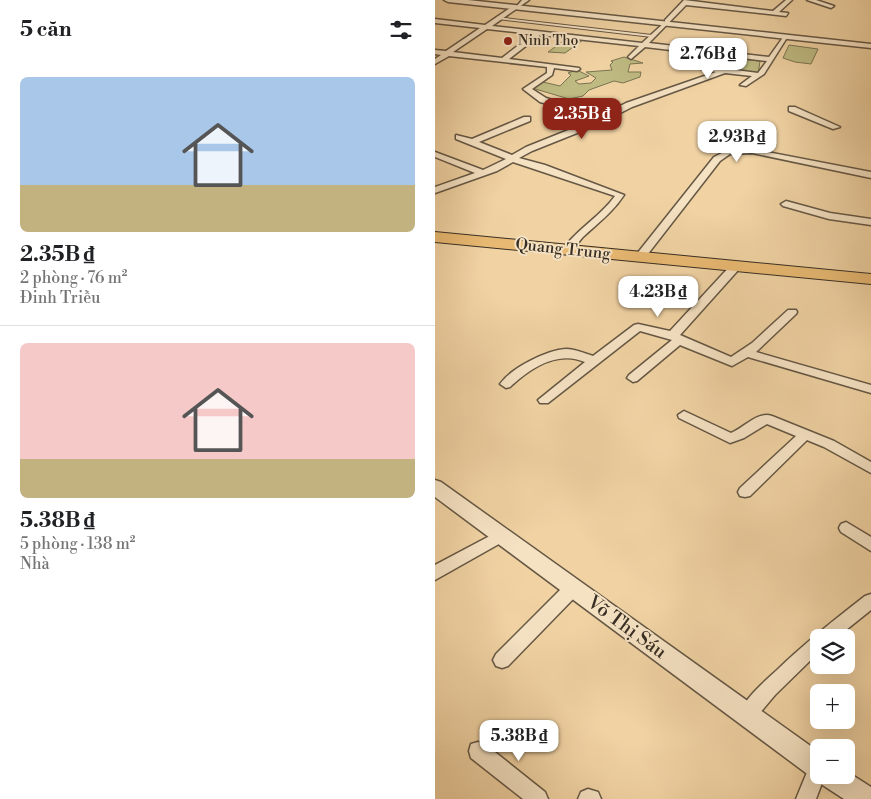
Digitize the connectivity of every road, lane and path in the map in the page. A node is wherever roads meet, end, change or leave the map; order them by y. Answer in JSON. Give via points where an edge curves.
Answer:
{"nodes":[{"id":1,"x":448,"y":0,"type":"edge"},
{"id":2,"x":475,"y":0,"type":"edge"},
{"id":3,"x":789,"y":0,"type":"edge"},
{"id":4,"x":810,"y":0,"type":"edge"},
{"id":5,"x":686,"y":2,"type":"edge"},
{"id":6,"x":520,"y":4,"type":"edge"},
{"id":7,"x":831,"y":6,"type":"dead end"},
{"id":8,"x":775,"y":12,"type":"junction"},
{"id":9,"x":786,"y":14,"type":"dead end"},
{"id":10,"x":498,"y":18,"type":"junction"},
{"id":11,"x":612,"y":18,"type":"junction"},
{"id":12,"x":436,"y":21,"type":"edge"},
{"id":13,"x":666,"y":22,"type":"junction"},
{"id":14,"x":486,"y":26,"type":"junction"},
{"id":15,"x":600,"y":30,"type":"junction"},
{"id":16,"x":539,"y":32,"type":"junction"},
{"id":17,"x":786,"y":35,"type":"junction"},
{"id":18,"x":652,"y":36,"type":"junction"},
{"id":19,"x":592,"y":38,"type":"junction"},
{"id":20,"x":644,"y":43,"type":"junction"},
{"id":21,"x":871,"y":44,"type":"edge"},
{"id":22,"x":435,"y":52,"type":"edge"},
{"id":23,"x":709,"y":52,"type":"junction"},
{"id":24,"x":445,"y":53,"type":"junction"},
{"id":25,"x":631,"y":56,"type":"dead end"},
{"id":26,"x":769,"y":59,"type":"junction"},
{"id":27,"x":502,"y":61,"type":"junction"},
{"id":28,"x":435,"y":62,"type":"edge"},
{"id":29,"x":551,"y":66,"type":"junction"},
{"id":30,"x":577,"y":69,"type":"dead end"},
{"id":31,"x":722,"y":72,"type":"junction"},
{"id":32,"x":758,"y":75,"type":"junction"},
{"id":33,"x":744,"y":85,"type":"dead end"},
{"id":34,"x":573,"y":109,"type":"dead end"},
{"id":35,"x":792,"y":109,"type":"dead end"},
{"id":36,"x":527,"y":119,"type":"dead end"},
{"id":37,"x":836,"y":127,"type":"dead end"},
{"id":38,"x":459,"y":137,"type":"dead end"},
{"id":39,"x":473,"y":142,"type":"junction"},
{"id":40,"x":435,"y":154,"type":"edge"},
{"id":41,"x":513,"y":159,"type":"junction"},
{"id":42,"x":483,"y":173,"type":"junction"},
{"id":43,"x":871,"y":175,"type":"edge"},
{"id":44,"x":435,"y":190,"type":"edge"},
{"id":45,"x":786,"y":204,"type":"dead end"},
{"id":46,"x":871,"y":222,"type":"edge"},
{"id":47,"x":435,"y":236,"type":"edge"},
{"id":48,"x":567,"y":250,"type":"junction"},
{"id":49,"x":640,"y":257,"type":"junction"},
{"id":50,"x":736,"y":266,"type":"junction"},
{"id":51,"x":871,"y":278,"type":"edge"},
{"id":52,"x":792,"y":312,"type":"dead end"},
{"id":53,"x":676,"y":337,"type":"junction"},
{"id":54,"x":747,"y":353,"type":"junction"},
{"id":55,"x":593,"y":361,"type":"junction"},
{"id":56,"x":633,"y":378,"type":"dead end"},
{"id":57,"x":506,"y":384,"type":"dead end"},
{"id":58,"x":871,"y":389,"type":"edge"},
{"id":59,"x":544,"y":400,"type":"dead end"},
{"id":60,"x":684,"y":415,"type":"dead end"},
{"id":61,"x":806,"y":434,"type":"junction"},
{"id":62,"x":871,"y":468,"type":"edge"},
{"id":63,"x":435,"y":486,"type":"edge"},
{"id":64,"x":745,"y":492,"type":"dead end"},
{"id":65,"x":846,"y":528,"type":"dead end"},
{"id":66,"x":501,"y":536,"type":"junction"},
{"id":67,"x":871,"y":545,"type":"edge"},
{"id":68,"x":435,"y":573,"type":"edge"},
{"id":69,"x":572,"y":588,"type":"junction"},
{"id":70,"x":871,"y":601,"type":"edge"},
{"id":71,"x":835,"y":629,"type":"edge"},
{"id":72,"x":810,"y":650,"type":"edge"},
{"id":73,"x":502,"y":660,"type":"dead end"},
{"id":74,"x":748,"y":714,"type":"junction"},
{"id":75,"x":479,"y":751,"type":"dead end"},
{"id":76,"x":810,"y":760,"type":"edge"},
{"id":77,"x":812,"y":784,"type":"edge"},
{"id":78,"x":844,"y":784,"type":"edge"},
{"id":79,"x":538,"y":799,"type":"edge"},
{"id":80,"x":806,"y":799,"type":"edge"},
{"id":81,"x":867,"y":799,"type":"edge"}],
"edges":[{"from":1,"to":6,"type":"street"},
{"from":2,"to":6,"type":"street"},
{"from":3,"to":8,"type":"street"},
{"from":4,"to":7,"type":"street"},
{"from":5,"to":8,"type":"street"},
{"from":5,"to":13,"type":"street"},
{"from":6,"to":10,"type":"street"},
{"from":6,"to":11,"type":"street"},
{"from":6,"to":13,"type":"street"},
{"from":8,"to":9,"type":"street"},
{"from":10,"to":14,"type":"street"},
{"from":10,"to":15,"type":"street"},
{"from":11,"to":13,"type":"street"},
{"from":11,"to":15,"type":"street"},
{"from":12,"to":14,"type":"street"},
{"from":13,"to":17,"type":"street"},
{"from":13,"to":18,"type":"street"},
{"from":14,"to":16,"type":"street"},
{"from":14,"to":24,"type":"street"},
{"from":15,"to":18,"type":"street"},
{"from":15,"to":19,"type":"street"},
{"from":16,"to":19,"type":"street"},
{"from":16,"to":27,"type":"street"},
{"from":17,"to":21,"type":"street"},
{"from":17,"to":26,"type":"street"},
{"from":18,"to":20,"type":"street"},
{"from":19,"to":20,"type":"street"},
{"from":20,"to":23,"type":"street"},
{"from":20,"to":25,"type":"street"},
{"from":22,"to":24,"type":"street"},
{"from":23,"to":26,"type":"street"},
{"from":23,"to":31,"type":"street","via":[[700,66]]},
{"from":24,"to":27,"type":"street"},
{"from":24,"to":28,"type":"street"},
{"from":26,"to":32,"type":"street"},
{"from":27,"to":29,"type":"street"},
{"from":29,"to":30,"type":"street"},
{"from":29,"to":34,"type":"street","via":[[550,74],[527,89],[543,100]]},
{"from":31,"to":32,"type":"street"},
{"from":31,"to":41,"type":"street","via":[[629,105]]},
{"from":32,"to":33,"type":"street"},
{"from":35,"to":37,"type":"street"},
{"from":36,"to":39,"type":"street"},
{"from":38,"to":39,"type":"street"},
{"from":39,"to":41,"type":"street"},
{"from":40,"to":42,"type":"street"},
{"from":41,"to":42,"type":"street"},
{"from":41,"to":48,"type":"street","via":[[620,195],[602,216],[576,236]]},
{"from":42,"to":44,"type":"street"},
{"from":43,"to":49,"type":"street","via":[[752,151],[728,152],[717,159]]},
{"from":45,"to":46,"type":"street","via":[[829,216]]},
{"from":47,"to":48,"type":"main road","name":"Quang Trung"},
{"from":48,"to":49,"type":"main road","name":"Quang Trung"},
{"from":49,"to":50,"type":"main road","name":"Quang Trung"},
{"from":50,"to":51,"type":"main road","name":"Quang Trung"},
{"from":50,"to":53,"type":"street"},
{"from":52,"to":54,"type":"street"},
{"from":53,"to":54,"type":"street","via":[[732,362]]},
{"from":53,"to":55,"type":"street","via":[[638,327]]},
{"from":53,"to":56,"type":"street"},
{"from":54,"to":58,"type":"street"},
{"from":55,"to":57,"type":"street","via":[[561,353],[515,376]]},
{"from":55,"to":59,"type":"street"},
{"from":60,"to":61,"type":"street","via":[[730,438],[737,438],[759,421],[767,419]]},
{"from":61,"to":62,"type":"street"},
{"from":61,"to":64,"type":"street"},
{"from":63,"to":66,"type":"street","name":"Võ Thị Sáu"},
{"from":65,"to":67,"type":"street"},
{"from":66,"to":68,"type":"street"},
{"from":66,"to":69,"type":"street","name":"Võ Thị Sáu"},
{"from":69,"to":73,"type":"street"},
{"from":69,"to":74,"type":"street","name":"Võ Thị Sáu"},
{"from":70,"to":71,"type":"street"},
{"from":72,"to":74,"type":"street"},
{"from":74,"to":76,"type":"street","name":"Võ Thị Sáu"},
{"from":75,"to":79,"type":"street"},
{"from":77,"to":80,"type":"street"},
{"from":78,"to":81,"type":"street"}]}
